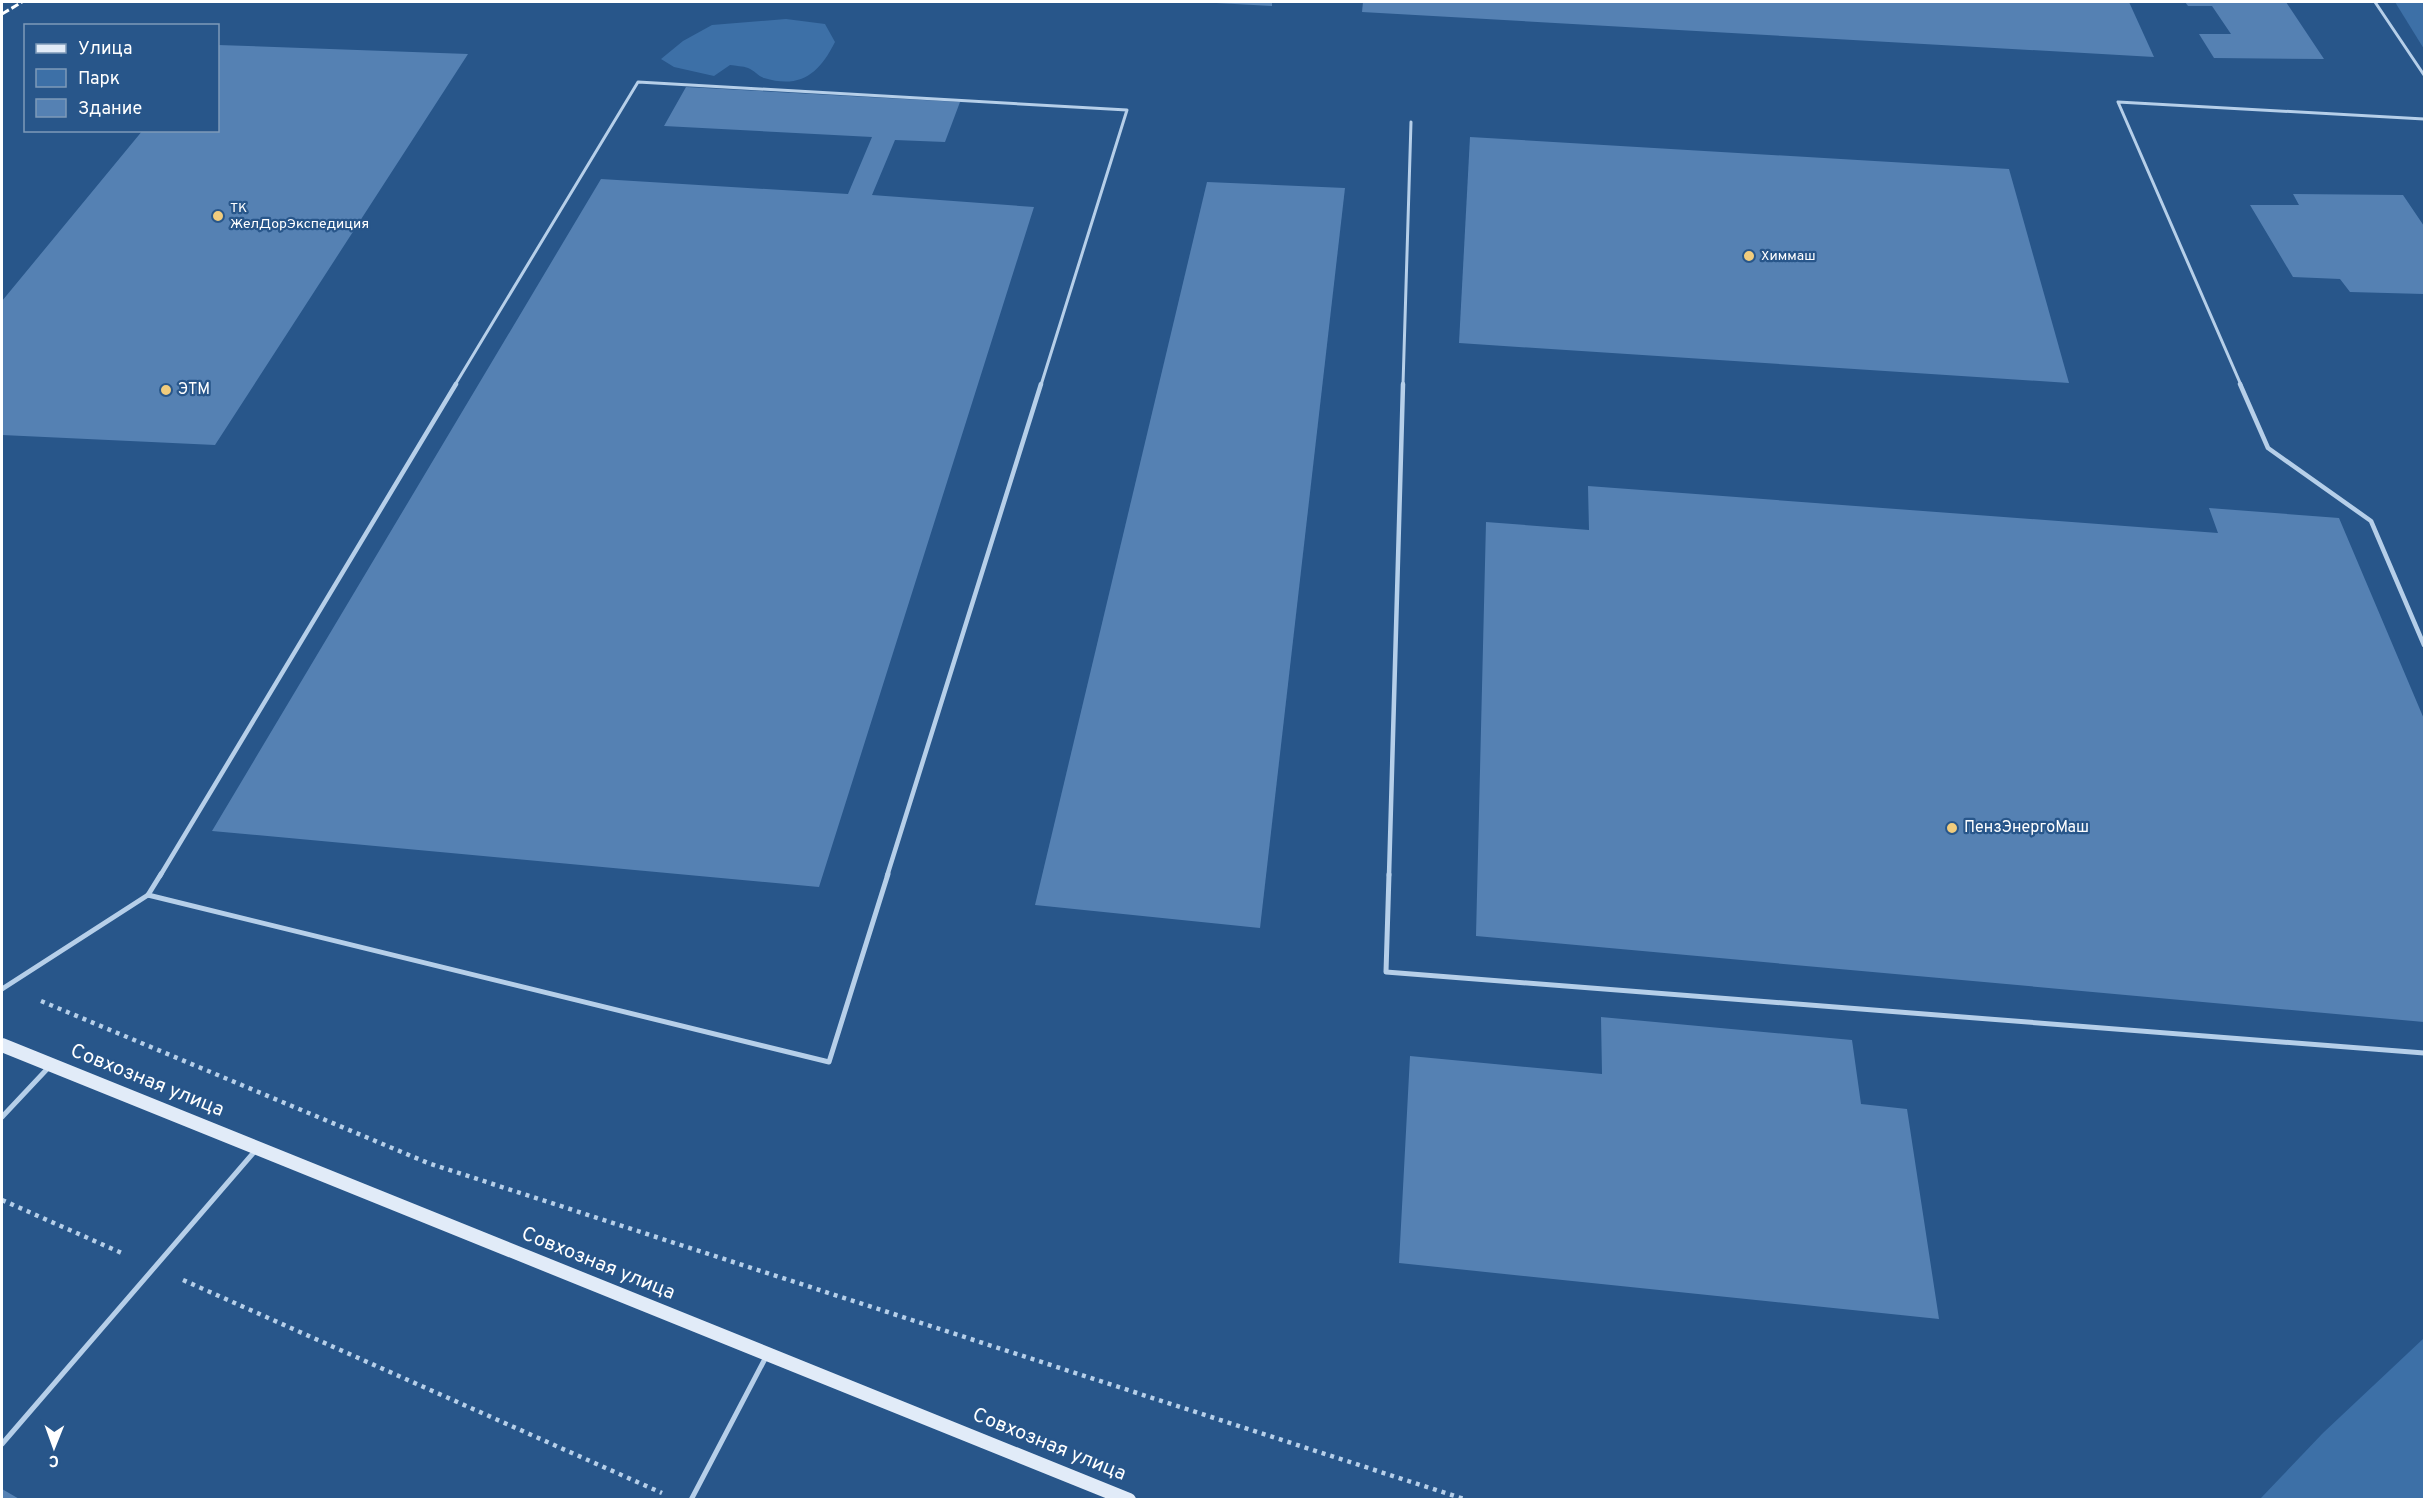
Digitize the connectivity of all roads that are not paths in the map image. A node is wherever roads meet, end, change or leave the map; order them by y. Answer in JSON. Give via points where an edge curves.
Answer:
{"nodes":[{"id":1,"x":2376,"y":2,"type":"edge"},
{"id":2,"x":2424,"y":75,"type":"edge"},
{"id":3,"x":2424,"y":119,"type":"edge"},
{"id":4,"x":1411,"y":122,"type":"dead end"},
{"id":5,"x":2424,"y":645,"type":"edge"},
{"id":6,"x":148,"y":896,"type":"junction"},
{"id":7,"x":4,"y":987,"type":"edge"},
{"id":8,"x":2,"y":1045,"type":"edge"},
{"id":9,"x":2424,"y":1053,"type":"edge"},
{"id":10,"x":51,"y":1065,"type":"junction"},
{"id":11,"x":2,"y":1117,"type":"edge"},
{"id":12,"x":257,"y":1149,"type":"junction"},
{"id":13,"x":766,"y":1355,"type":"junction"},
{"id":14,"x":2,"y":1444,"type":"edge"},
{"id":15,"x":692,"y":1500,"type":"edge"},
{"id":16,"x":1129,"y":1500,"type":"edge"}],
"edges":[{"from":1,"to":2,"type":"lane"},
{"from":3,"to":5,"type":"lane","via":[[2118,102],[2268,448],[2371,521]]},
{"from":4,"to":9,"type":"lane","via":[[1386,972]]},
{"from":6,"to":6,"type":"lane","via":[[638,82],[1127,111],[829,1062]]},
{"from":6,"to":7,"type":"lane"},
{"from":8,"to":10,"type":"main road","name":"Совхозная улица"},
{"from":10,"to":11,"type":"lane","name":"Совхозная улица"},
{"from":10,"to":12,"type":"main road","name":"Совхозная улица"},
{"from":12,"to":13,"type":"main road","name":"Совхозная улица"},
{"from":12,"to":14,"type":"lane"},
{"from":13,"to":15,"type":"lane"},
{"from":13,"to":16,"type":"main road","name":"Совхозная улица"}]}
